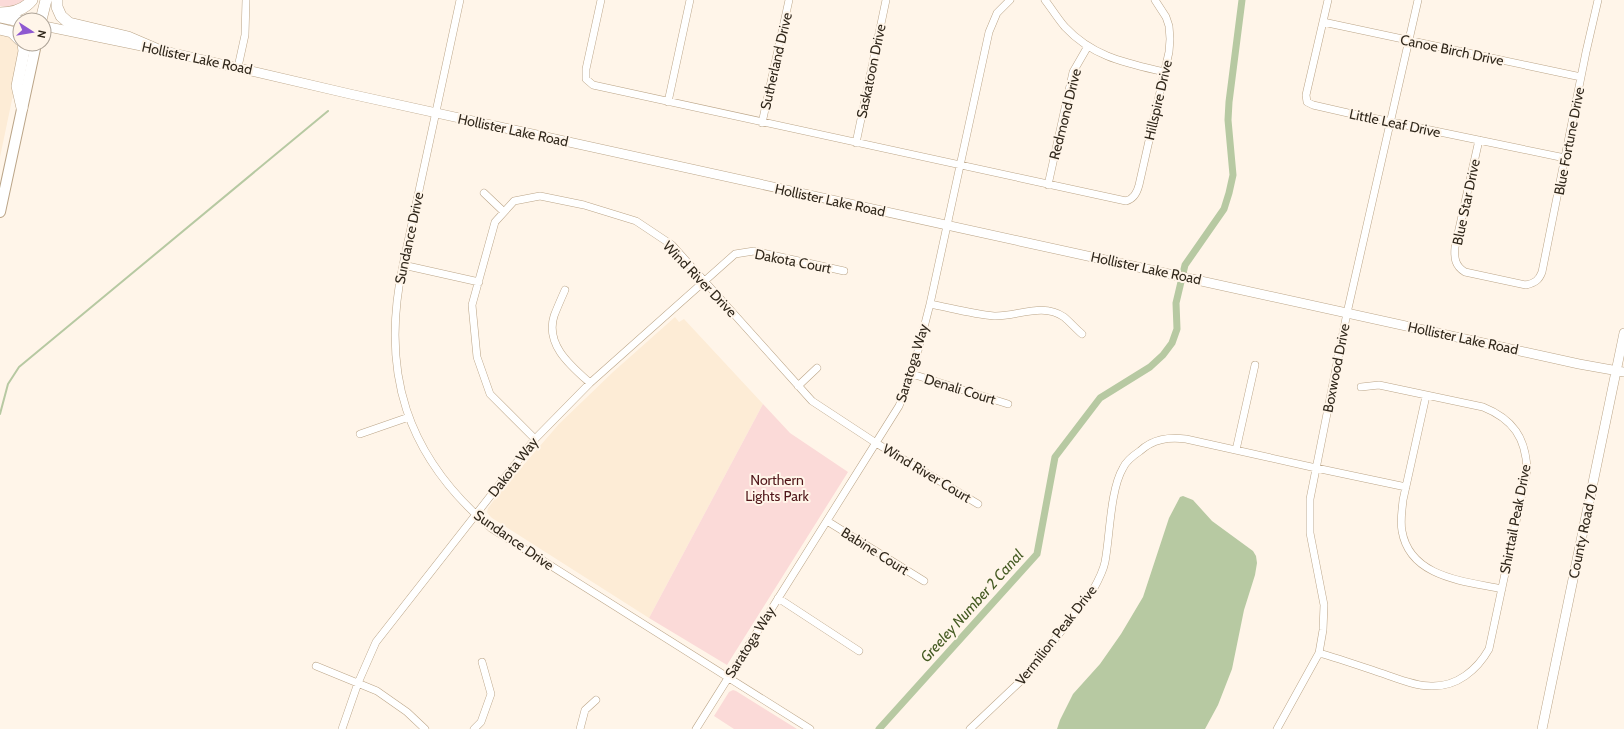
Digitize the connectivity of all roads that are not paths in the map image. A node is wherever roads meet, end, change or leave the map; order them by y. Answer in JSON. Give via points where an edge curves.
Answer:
{"nodes":[{"id":1,"x":32,"y":0,"type":"edge"},
{"id":2,"x":46,"y":0,"type":"edge"},
{"id":3,"x":57,"y":0,"type":"edge"},
{"id":4,"x":246,"y":0,"type":"edge"},
{"id":5,"x":460,"y":0,"type":"edge"},
{"id":6,"x":601,"y":0,"type":"edge"},
{"id":7,"x":690,"y":0,"type":"edge"},
{"id":8,"x":789,"y":0,"type":"edge"},
{"id":9,"x":886,"y":0,"type":"edge"},
{"id":10,"x":1010,"y":0,"type":"edge"},
{"id":11,"x":1045,"y":0,"type":"edge"},
{"id":12,"x":1155,"y":0,"type":"edge"},
{"id":13,"x":1328,"y":0,"type":"edge"},
{"id":14,"x":1418,"y":0,"type":"edge"},
{"id":15,"x":1598,"y":0,"type":"edge"},
{"id":16,"x":43,"y":12,"type":"edge"},
{"id":17,"x":0,"y":13,"type":"edge"},
{"id":18,"x":0,"y":17,"type":"edge"},
{"id":19,"x":12,"y":19,"type":"edge"},
{"id":20,"x":1323,"y":22,"type":"junction"},
{"id":21,"x":52,"y":28,"type":"edge"},
{"id":22,"x":0,"y":29,"type":"edge"},
{"id":23,"x":12,"y":32,"type":"edge"},
{"id":24,"x":1409,"y":41,"type":"junction"},
{"id":25,"x":1088,"y":46,"type":"junction"},
{"id":26,"x":156,"y":49,"type":"junction"},
{"id":27,"x":24,"y":52,"type":"edge"},
{"id":28,"x":34,"y":52,"type":"edge"},
{"id":29,"x":238,"y":67,"type":"junction"},
{"id":30,"x":1164,"y":72,"type":"junction"},
{"id":31,"x":1581,"y":77,"type":"junction"},
{"id":32,"x":668,"y":102,"type":"junction"},
{"id":33,"x":22,"y":108,"type":"junction"},
{"id":34,"x":436,"y":113,"type":"junction"},
{"id":35,"x":762,"y":122,"type":"junction"},
{"id":36,"x":1391,"y":122,"type":"junction"},
{"id":37,"x":1479,"y":140,"type":"junction"},
{"id":38,"x":856,"y":143,"type":"junction"},
{"id":39,"x":1565,"y":158,"type":"junction"},
{"id":40,"x":960,"y":166,"type":"junction"},
{"id":41,"x":1048,"y":185,"type":"junction"},
{"id":42,"x":484,"y":193,"type":"dead end"},
{"id":43,"x":0,"y":212,"type":"edge"},
{"id":44,"x":504,"y":212,"type":"junction"},
{"id":45,"x":946,"y":226,"type":"junction"},
{"id":46,"x":403,"y":265,"type":"junction"},
{"id":47,"x":844,"y":271,"type":"dead end"},
{"id":48,"x":1537,"y":280,"type":"joint"},
{"id":49,"x":704,"y":281,"type":"junction"},
{"id":50,"x":479,"y":282,"type":"junction"},
{"id":51,"x":565,"y":290,"type":"dead end"},
{"id":52,"x":930,"y":304,"type":"junction"},
{"id":53,"x":1347,"y":313,"type":"junction"},
{"id":54,"x":1624,"y":333,"type":"edge"},
{"id":55,"x":1082,"y":334,"type":"dead end"},
{"id":56,"x":1255,"y":365,"type":"dead end"},
{"id":57,"x":817,"y":368,"type":"dead end"},
{"id":58,"x":1620,"y":371,"type":"edge"},
{"id":59,"x":912,"y":374,"type":"junction"},
{"id":60,"x":590,"y":383,"type":"junction"},
{"id":61,"x":798,"y":386,"type":"junction"},
{"id":62,"x":1361,"y":387,"type":"dead end"},
{"id":63,"x":1426,"y":396,"type":"junction"},
{"id":64,"x":1008,"y":404,"type":"dead end"},
{"id":65,"x":409,"y":417,"type":"junction"},
{"id":66,"x":360,"y":434,"type":"dead end"},
{"id":67,"x":535,"y":439,"type":"junction"},
{"id":68,"x":876,"y":443,"type":"junction"},
{"id":69,"x":1236,"y":450,"type":"junction"},
{"id":70,"x":1316,"y":468,"type":"junction"},
{"id":71,"x":1406,"y":487,"type":"junction"},
{"id":72,"x":978,"y":504,"type":"dead end"},
{"id":73,"x":476,"y":515,"type":"junction"},
{"id":74,"x":827,"y":521,"type":"junction"},
{"id":75,"x":924,"y":581,"type":"dead end"},
{"id":76,"x":1502,"y":589,"type":"junction"},
{"id":77,"x":778,"y":598,"type":"junction"},
{"id":78,"x":859,"y":651,"type":"dead end"},
{"id":79,"x":1319,"y":653,"type":"junction"},
{"id":80,"x":482,"y":662,"type":"dead end"},
{"id":81,"x":316,"y":666,"type":"dead end"},
{"id":82,"x":728,"y":677,"type":"junction"},
{"id":83,"x":358,"y":683,"type":"junction"},
{"id":84,"x":596,"y":700,"type":"dead end"},
{"id":85,"x":342,"y":729,"type":"edge"},
{"id":86,"x":425,"y":729,"type":"edge"},
{"id":87,"x":474,"y":729,"type":"edge"},
{"id":88,"x":580,"y":729,"type":"edge"},
{"id":89,"x":696,"y":729,"type":"edge"},
{"id":90,"x":810,"y":729,"type":"edge"},
{"id":91,"x":970,"y":729,"type":"edge"},
{"id":92,"x":1277,"y":729,"type":"edge"},
{"id":93,"x":1542,"y":729,"type":"edge"}],
"edges":[{"from":1,"to":17,"type":"main road","via":[[21,9]]},
{"from":2,"to":16,"type":"main road"},
{"from":3,"to":26,"type":"main road","via":[[61,16],[69,23],[128,37]]},
{"from":4,"to":29,"type":"street","via":[[245,35]]},
{"from":5,"to":34,"type":"street","name":"Sundance Drive"},
{"from":6,"to":32,"type":"street","via":[[586,79],[593,85]]},
{"from":7,"to":32,"type":"street"},
{"from":8,"to":35,"type":"street","name":"Sutherland Drive"},
{"from":9,"to":38,"type":"street","name":"Saskatoon Drive"},
{"from":10,"to":40,"type":"street","name":"Saratoga Way","via":[[998,13],[989,32]]},
{"from":11,"to":25,"type":"street","via":[[1064,26]]},
{"from":12,"to":30,"type":"street","name":"Hillspire Drive","via":[[1169,26],[1169,52]]},
{"from":13,"to":20,"type":"street"},
{"from":14,"to":24,"type":"street","name":"Boxwood Drive"},
{"from":15,"to":31,"type":"street","name":"Blue Fortune Drive"},
{"from":18,"to":19,"type":"main road"},
{"from":20,"to":24,"type":"street","name":"Canoe Birch Drive"},
{"from":20,"to":36,"type":"street","name":"Little Leaf Drive","via":[[1306,95],[1307,102],[1313,106]]},
{"from":21,"to":26,"type":"street","name":"Hollister Lake Road"},
{"from":22,"to":23,"type":"main road"},
{"from":24,"to":31,"type":"street","name":"Canoe Birch Drive"},
{"from":24,"to":36,"type":"street","name":"Boxwood Drive"},
{"from":25,"to":30,"type":"street","via":[[1120,62]]},
{"from":25,"to":41,"type":"street","name":"Redmond Drive","via":[[1073,72]]},
{"from":26,"to":29,"type":"street","name":"Hollister Lake Road"},
{"from":27,"to":33,"type":"main road","via":[[17,86]]},
{"from":28,"to":33,"type":"main road"},
{"from":29,"to":34,"type":"street","name":"Hollister Lake Road"},
{"from":30,"to":41,"type":"street","name":"Hillspire Drive","via":[[1139,185],[1131,200],[1122,201]]},
{"from":31,"to":39,"type":"street","name":"Blue Fortune Drive"},
{"from":32,"to":35,"type":"street"},
{"from":33,"to":43,"type":"main road"},
{"from":34,"to":45,"type":"street","name":"Hollister Lake Road"},
{"from":34,"to":46,"type":"street","name":"Sundance Drive"},
{"from":35,"to":38,"type":"street"},
{"from":36,"to":37,"type":"street","name":"Little Leaf Drive"},
{"from":36,"to":53,"type":"street","name":"Boxwood Drive"},
{"from":37,"to":39,"type":"street","name":"Little Leaf Drive"},
{"from":37,"to":48,"type":"street","name":"Blue Star Drive","via":[[1455,247],[1456,264],[1465,272],[1526,285]]},
{"from":38,"to":40,"type":"street"},
{"from":39,"to":48,"type":"street","name":"Blue Fortune Drive","via":[[1542,272]]},
{"from":40,"to":41,"type":"street"},
{"from":40,"to":45,"type":"street","name":"Saratoga Way"},
{"from":42,"to":44,"type":"street"},
{"from":44,"to":49,"type":"street","name":"Wind River Drive","via":[[514,201],[540,196],[584,205],[636,222],[672,245]]},
{"from":44,"to":50,"type":"street","name":"Wind River Drive","via":[[495,222]]},
{"from":45,"to":52,"type":"street","name":"Saratoga Way"},
{"from":45,"to":53,"type":"street","name":"Hollister Lake Road"},
{"from":46,"to":50,"type":"street"},
{"from":46,"to":65,"type":"street","name":"Sundance Drive","via":[[395,305],[394,348],[401,390]]},
{"from":47,"to":49,"type":"street","name":"Dakota Court","via":[[754,251],[735,254]]},
{"from":49,"to":60,"type":"street","name":"Dakota Way"},
{"from":49,"to":61,"type":"street","name":"Wind River Drive"},
{"from":50,"to":67,"type":"street","name":"Wind River Drive","via":[[472,305],[477,357],[490,394]]},
{"from":51,"to":60,"type":"street","via":[[554,317],[553,339],[558,351]]},
{"from":52,"to":55,"type":"street","via":[[996,316],[1044,310],[1063,316]]},
{"from":52,"to":59,"type":"street","name":"Saratoga Way"},
{"from":53,"to":58,"type":"street","name":"Hollister Lake Road"},
{"from":53,"to":70,"type":"street","name":"Boxwood Drive"},
{"from":54,"to":58,"type":"street","name":"County Road 70"},
{"from":56,"to":69,"type":"street"},
{"from":57,"to":61,"type":"street"},
{"from":58,"to":93,"type":"street","name":"County Road 70"},
{"from":59,"to":64,"type":"street","name":"Denali Court"},
{"from":59,"to":68,"type":"street","name":"Saratoga Way","via":[[899,406]]},
{"from":60,"to":67,"type":"street","name":"Dakota Way"},
{"from":61,"to":68,"type":"street","name":"Wind River Drive","via":[[812,401]]},
{"from":62,"to":63,"type":"street","name":"Shirttail Peak Drive","via":[[1379,385]]},
{"from":63,"to":71,"type":"street","name":"Shirttail Peak Drive"},
{"from":63,"to":76,"type":"street","name":"Shirttail Peak Drive","via":[[1496,412],[1512,426],[1523,445],[1527,470]]},
{"from":65,"to":66,"type":"street"},
{"from":65,"to":73,"type":"street","name":"Sundance Drive","via":[[437,471],[450,489]]},
{"from":67,"to":73,"type":"street","name":"Dakota Way"},
{"from":68,"to":72,"type":"street","name":"Wind River Court"},
{"from":68,"to":74,"type":"street","name":"Saratoga Way"},
{"from":69,"to":70,"type":"street","name":"Vermilion Peak Drive"},
{"from":69,"to":91,"type":"street","name":"Vermilion Peak Drive","via":[[1171,438],[1158,440],[1133,456],[1123,468],[1117,482],[1105,562],[1093,590],[1028,674]]},
{"from":70,"to":71,"type":"street"},
{"from":70,"to":79,"type":"street","name":"Boxwood Drive","via":[[1309,518],[1324,606]]},
{"from":71,"to":76,"type":"street","name":"Shirttail Peak Drive","via":[[1401,517],[1402,532],[1415,558],[1425,567],[1446,577]]},
{"from":73,"to":82,"type":"street","name":"Sundance Drive","via":[[508,539]]},
{"from":73,"to":83,"type":"street","name":"Dakota Way","via":[[376,642]]},
{"from":74,"to":75,"type":"street","name":"Babine Court"},
{"from":74,"to":77,"type":"street","name":"Saratoga Way"},
{"from":76,"to":79,"type":"street","name":"Shirttail Peak Drive","via":[[1489,649],[1476,667],[1450,682],[1430,686],[1411,682]]},
{"from":77,"to":78,"type":"street"},
{"from":77,"to":82,"type":"street","name":"Saratoga Way"},
{"from":79,"to":92,"type":"street","name":"Boxwood Drive"},
{"from":80,"to":87,"type":"street","via":[[491,694],[481,722]]},
{"from":81,"to":83,"type":"street"},
{"from":82,"to":89,"type":"street","name":"Saratoga Way"},
{"from":82,"to":90,"type":"street","name":"Sundance Drive"},
{"from":83,"to":85,"type":"street","name":"Dakota Way"},
{"from":83,"to":86,"type":"street","via":[[377,691],[407,712]]},
{"from":84,"to":88,"type":"street","via":[[585,710]]}]}
